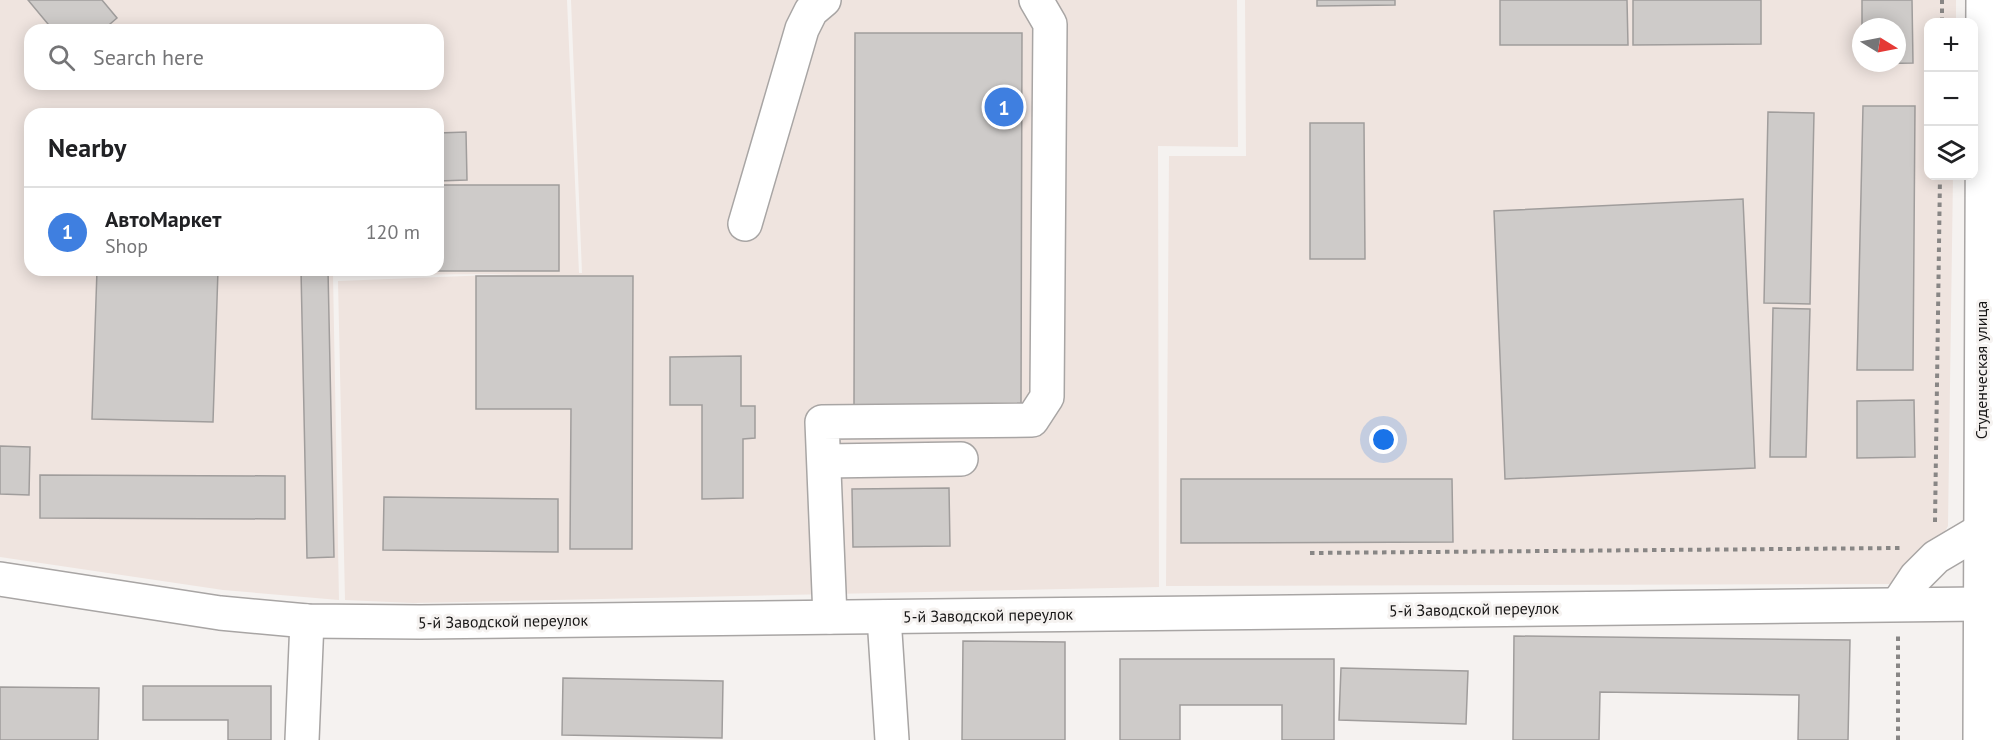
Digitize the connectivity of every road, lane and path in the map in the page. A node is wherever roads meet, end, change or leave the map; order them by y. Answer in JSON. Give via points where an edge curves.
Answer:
{"nodes":[{"id":1,"x":824,"y":0,"type":"edge"},
{"id":2,"x":1036,"y":0,"type":"edge"},
{"id":3,"x":1942,"y":0,"type":"edge"},
{"id":4,"x":1983,"y":0,"type":"edge"},
{"id":5,"x":1942,"y":18,"type":"edge"},
{"id":6,"x":1940,"y":180,"type":"edge"},
{"id":7,"x":1989,"y":191,"type":"edge"},
{"id":8,"x":746,"y":224,"type":"dead end"},
{"id":9,"x":961,"y":459,"type":"dead end"},
{"id":10,"x":825,"y":461,"type":"junction"},
{"id":11,"x":1931,"y":528,"type":"dead end"},
{"id":12,"x":1985,"y":550,"type":"edge"},
{"id":13,"x":1310,"y":553,"type":"dead end"},
{"id":14,"x":0,"y":579,"type":"edge"},
{"id":15,"x":1898,"y":604,"type":"junction"},
{"id":16,"x":1980,"y":604,"type":"junction"},
{"id":17,"x":884,"y":616,"type":"junction"},
{"id":18,"x":830,"y":617,"type":"junction"},
{"id":19,"x":307,"y":621,"type":"junction"},
{"id":20,"x":302,"y":740,"type":"edge"},
{"id":21,"x":892,"y":740,"type":"edge"},
{"id":22,"x":1898,"y":740,"type":"edge"},
{"id":23,"x":1980,"y":740,"type":"edge"}],
"edges":[{"from":1,"to":8,"type":"street","via":[[811,11],[802,29]]},
{"from":2,"to":10,"type":"street","via":[[1050,24],[1047,397],[1032,420],[822,422]]},
{"from":3,"to":5,"type":"path"},
{"from":4,"to":7,"type":"street","name":"Студенческая улица"},
{"from":6,"to":11,"type":"path","via":[[1936,521]]},
{"from":7,"to":12,"type":"street","name":"Студенческая улица"},
{"from":9,"to":10,"type":"street"},
{"from":10,"to":18,"type":"street"},
{"from":12,"to":15,"type":"street","via":[[1936,557]]},
{"from":12,"to":16,"type":"street","name":"Студенческая улица"},
{"from":13,"to":15,"type":"path","via":[[1901,548]]},
{"from":14,"to":19,"type":"street","name":"5-й Заводской переулок","via":[[220,613]]},
{"from":15,"to":16,"type":"street","name":"5-й Заводской переулок"},
{"from":15,"to":17,"type":"street","name":"5-й Заводской переулок"},
{"from":15,"to":22,"type":"path"},
{"from":16,"to":23,"type":"street","name":"Студенческая улица"},
{"from":17,"to":18,"type":"street","name":"5-й Заводской переулок"},
{"from":17,"to":21,"type":"street"},
{"from":18,"to":19,"type":"street","name":"5-й Заводской переулок"},
{"from":19,"to":20,"type":"street"}]}
